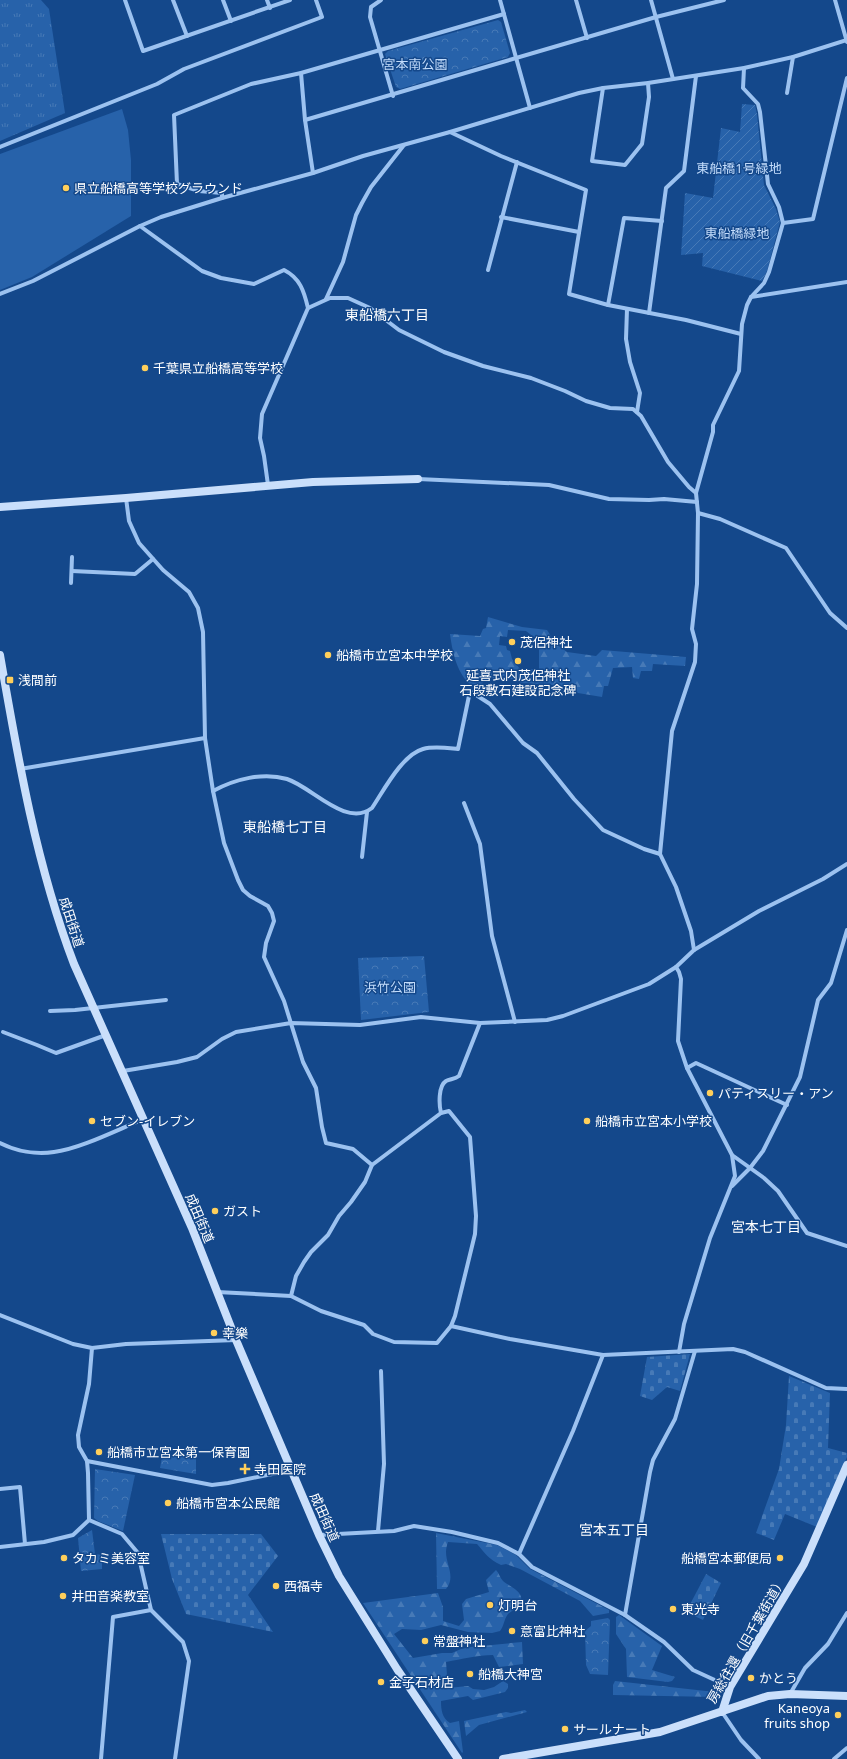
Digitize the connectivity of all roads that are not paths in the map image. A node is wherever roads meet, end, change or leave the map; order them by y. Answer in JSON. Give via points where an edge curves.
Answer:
{"nodes":[{"id":1,"x":125,"y":0,"type":"edge"},
{"id":2,"x":173,"y":0,"type":"edge"},
{"id":3,"x":223,"y":0,"type":"edge"},
{"id":4,"x":267,"y":0,"type":"edge"},
{"id":5,"x":290,"y":0,"type":"edge"},
{"id":6,"x":316,"y":0,"type":"edge"},
{"id":7,"x":381,"y":0,"type":"edge"},
{"id":8,"x":500,"y":0,"type":"edge"},
{"id":9,"x":576,"y":0,"type":"edge"},
{"id":10,"x":651,"y":0,"type":"edge"},
{"id":11,"x":724,"y":0,"type":"edge"},
{"id":12,"x":835,"y":0,"type":"edge"},
{"id":13,"x":270,"y":8,"type":"junction"},
{"id":14,"x":504,"y":14,"type":"junction"},
{"id":15,"x":656,"y":17,"type":"junction"},
{"id":16,"x":231,"y":21,"type":"junction"},
{"id":17,"x":187,"y":36,"type":"junction"},
{"id":18,"x":587,"y":38,"type":"junction"},
{"id":19,"x":846,"y":41,"type":"edge"},
{"id":20,"x":380,"y":50,"type":"junction"},
{"id":21,"x":793,"y":57,"type":"junction"},
{"id":22,"x":516,"y":59,"type":"junction"},
{"id":23,"x":744,"y":68,"type":"junction"},
{"id":24,"x":301,"y":73,"type":"junction"},
{"id":25,"x":696,"y":76,"type":"junction"},
{"id":26,"x":847,"y":78,"type":"edge"},
{"id":27,"x":673,"y":79,"type":"junction"},
{"id":28,"x":648,"y":83,"type":"junction"},
{"id":29,"x":603,"y":88,"type":"junction"},
{"id":30,"x":787,"y":93,"type":"dead end"},
{"id":31,"x":393,"y":96,"type":"junction"},
{"id":32,"x":530,"y":108,"type":"junction"},
{"id":33,"x":305,"y":120,"type":"junction"},
{"id":34,"x":450,"y":132,"type":"junction"},
{"id":35,"x":404,"y":145,"type":"junction"},
{"id":36,"x":0,"y":147,"type":"edge"},
{"id":37,"x":517,"y":162,"type":"junction"},
{"id":38,"x":313,"y":173,"type":"junction"},
{"id":39,"x":222,"y":198,"type":"junction"},
{"id":40,"x":501,"y":217,"type":"junction"},
{"id":41,"x":662,"y":221,"type":"junction"},
{"id":42,"x":783,"y":223,"type":"junction"},
{"id":43,"x":140,"y":226,"type":"junction"},
{"id":44,"x":579,"y":232,"type":"junction"},
{"id":45,"x":488,"y":270,"type":"dead end"},
{"id":46,"x":847,"y":282,"type":"edge"},
{"id":47,"x":0,"y":294,"type":"edge"},
{"id":48,"x":751,"y":297,"type":"junction"},
{"id":49,"x":326,"y":300,"type":"junction"},
{"id":50,"x":608,"y":305,"type":"junction"},
{"id":51,"x":308,"y":308,"type":"junction"},
{"id":52,"x":627,"y":309,"type":"junction"},
{"id":53,"x":649,"y":313,"type":"junction"},
{"id":54,"x":741,"y":334,"type":"junction"},
{"id":55,"x":636,"y":412,"type":"junction"},
{"id":56,"x":418,"y":479,"type":"joint"},
{"id":57,"x":268,"y":485,"type":"junction"},
{"id":58,"x":696,"y":493,"type":"junction"},
{"id":59,"x":126,"y":498,"type":"junction"},
{"id":60,"x":697,"y":502,"type":"junction"},
{"id":61,"x":0,"y":507,"type":"edge"},
{"id":62,"x":698,"y":513,"type":"junction"},
{"id":63,"x":72,"y":557,"type":"dead end"},
{"id":64,"x":153,"y":560,"type":"junction"},
{"id":65,"x":72,"y":571,"type":"junction"},
{"id":66,"x":71,"y":583,"type":"dead end"},
{"id":67,"x":847,"y":628,"type":"edge"},
{"id":68,"x":0,"y":655,"type":"edge"},
{"id":69,"x":205,"y":738,"type":"junction"},
{"id":70,"x":20,"y":769,"type":"junction"},
{"id":71,"x":213,"y":791,"type":"junction"},
{"id":72,"x":464,"y":803,"type":"dead end"},
{"id":73,"x":367,"y":812,"type":"junction"},
{"id":74,"x":660,"y":854,"type":"junction"},
{"id":75,"x":362,"y":857,"type":"dead end"},
{"id":76,"x":847,"y":864,"type":"edge"},
{"id":77,"x":847,"y":930,"type":"edge"},
{"id":78,"x":694,"y":950,"type":"junction"},
{"id":79,"x":676,"y":968,"type":"junction"},
{"id":80,"x":166,"y":1000,"type":"dead end"},
{"id":81,"x":94,"y":1008,"type":"junction"},
{"id":82,"x":50,"y":1011,"type":"dead end"},
{"id":83,"x":515,"y":1022,"type":"junction"},
{"id":84,"x":291,"y":1023,"type":"junction"},
{"id":85,"x":480,"y":1023,"type":"junction"},
{"id":86,"x":2,"y":1032,"type":"dead end"},
{"id":87,"x":106,"y":1035,"type":"junction"},
{"id":88,"x":687,"y":1068,"type":"junction"},
{"id":89,"x":123,"y":1071,"type":"junction"},
{"id":90,"x":787,"y":1104,"type":"junction"},
{"id":91,"x":441,"y":1113,"type":"junction"},
{"id":92,"x":144,"y":1119,"type":"junction"},
{"id":93,"x":0,"y":1143,"type":"edge"},
{"id":94,"x":732,"y":1155,"type":"junction"},
{"id":95,"x":372,"y":1165,"type":"junction"},
{"id":96,"x":750,"y":1168,"type":"junction"},
{"id":97,"x":732,"y":1186,"type":"junction"},
{"id":98,"x":847,"y":1246,"type":"edge"},
{"id":99,"x":217,"y":1292,"type":"junction"},
{"id":100,"x":291,"y":1296,"type":"junction"},
{"id":101,"x":0,"y":1315,"type":"edge"},
{"id":102,"x":451,"y":1326,"type":"junction"},
{"id":103,"x":236,"y":1340,"type":"junction"},
{"id":104,"x":92,"y":1348,"type":"junction"},
{"id":105,"x":695,"y":1351,"type":"junction"},
{"id":106,"x":679,"y":1352,"type":"junction"},
{"id":107,"x":603,"y":1355,"type":"junction"},
{"id":108,"x":381,"y":1371,"type":"dead end"},
{"id":109,"x":847,"y":1390,"type":"edge"},
{"id":110,"x":87,"y":1461,"type":"junction"},
{"id":111,"x":847,"y":1465,"type":"edge"},
{"id":112,"x":292,"y":1470,"type":"junction"},
{"id":113,"x":0,"y":1489,"type":"edge"},
{"id":114,"x":89,"y":1520,"type":"junction"},
{"id":115,"x":378,"y":1531,"type":"junction"},
{"id":116,"x":319,"y":1535,"type":"junction"},
{"id":117,"x":25,"y":1544,"type":"junction"},
{"id":118,"x":0,"y":1547,"type":"edge"},
{"id":119,"x":519,"y":1554,"type":"junction"},
{"id":120,"x":150,"y":1610,"type":"junction"},
{"id":121,"x":847,"y":1613,"type":"edge"},
{"id":122,"x":625,"y":1614,"type":"junction"},
{"id":123,"x":730,"y":1687,"type":"junction"},
{"id":124,"x":790,"y":1694,"type":"junction"},
{"id":125,"x":847,"y":1696,"type":"edge"},
{"id":126,"x":722,"y":1712,"type":"junction"},
{"id":127,"x":847,"y":1748,"type":"edge"},
{"id":128,"x":101,"y":1759,"type":"edge"},
{"id":129,"x":175,"y":1759,"type":"edge"},
{"id":130,"x":458,"y":1759,"type":"edge"},
{"id":131,"x":503,"y":1759,"type":"edge"},
{"id":132,"x":759,"y":1759,"type":"edge"},
{"id":133,"x":834,"y":1759,"type":"edge"}],
"edges":[{"from":1,"to":17,"type":"street","via":[[143,52]]},
{"from":2,"to":17,"type":"street"},
{"from":3,"to":16,"type":"street"},
{"from":4,"to":13,"type":"street"},
{"from":5,"to":13,"type":"street"},
{"from":6,"to":36,"type":"street","via":[[322,17],[184,69],[157,84]]},
{"from":7,"to":20,"type":"street","via":[[371,7],[370,17]]},
{"from":8,"to":14,"type":"street"},
{"from":9,"to":18,"type":"street"},
{"from":10,"to":15,"type":"street"},
{"from":11,"to":15,"type":"street"},
{"from":12,"to":19,"type":"street"},
{"from":13,"to":16,"type":"street"},
{"from":14,"to":20,"type":"street"},
{"from":14,"to":22,"type":"street"},
{"from":15,"to":18,"type":"street"},
{"from":15,"to":27,"type":"street"},
{"from":16,"to":17,"type":"street"},
{"from":18,"to":22,"type":"street"},
{"from":19,"to":21,"type":"street"},
{"from":20,"to":24,"type":"street"},
{"from":20,"to":31,"type":"street"},
{"from":21,"to":23,"type":"street"},
{"from":21,"to":30,"type":"street"},
{"from":22,"to":31,"type":"street"},
{"from":22,"to":32,"type":"street"},
{"from":23,"to":25,"type":"street"},
{"from":23,"to":42,"type":"street","via":[[743,88],[758,104],[768,184],[779,207]]},
{"from":24,"to":33,"type":"street"},
{"from":24,"to":39,"type":"street","via":[[251,84],[174,115],[177,184],[199,191],[222,194]]},
{"from":25,"to":27,"type":"street"},
{"from":25,"to":41,"type":"street","via":[[684,171],[666,188]]},
{"from":26,"to":42,"type":"street","via":[[813,219]]},
{"from":27,"to":28,"type":"street"},
{"from":28,"to":29,"type":"street"},
{"from":28,"to":29,"type":"street","via":[[649,97],[642,144],[625,165],[592,161]]},
{"from":29,"to":32,"type":"street"},
{"from":31,"to":33,"type":"street"},
{"from":32,"to":34,"type":"street"},
{"from":33,"to":38,"type":"street"},
{"from":34,"to":35,"type":"street"},
{"from":34,"to":37,"type":"street"},
{"from":35,"to":38,"type":"street"},
{"from":35,"to":49,"type":"street","via":[[371,187],[362,203],[356,215],[343,262]]},
{"from":37,"to":40,"type":"street"},
{"from":37,"to":44,"type":"street","via":[[586,190]]},
{"from":38,"to":39,"type":"street"},
{"from":39,"to":43,"type":"street"},
{"from":40,"to":44,"type":"street"},
{"from":40,"to":45,"type":"street"},
{"from":41,"to":50,"type":"street","via":[[624,218]]},
{"from":41,"to":53,"type":"street"},
{"from":42,"to":48,"type":"street","via":[[769,272],[764,283]]},
{"from":43,"to":47,"type":"street"},
{"from":43,"to":51,"type":"street","via":[[202,271],[221,278],[254,284],[284,270],[294,274],[304,293]]},
{"from":44,"to":50,"type":"street","via":[[569,294]]},
{"from":46,"to":48,"type":"street"},
{"from":48,"to":54,"type":"street"},
{"from":49,"to":51,"type":"street"},
{"from":49,"to":55,"type":"street","via":[[348,298],[370,308],[399,330],[444,352],[483,366],[531,378],[586,401],[610,408],[633,409]]},
{"from":50,"to":52,"type":"street"},
{"from":51,"to":57,"type":"street","via":[[262,414],[260,438]]},
{"from":52,"to":53,"type":"street"},
{"from":52,"to":55,"type":"street","via":[[626,339],[640,393]]},
{"from":53,"to":54,"type":"street"},
{"from":54,"to":58,"type":"street","via":[[739,371],[713,425]]},
{"from":55,"to":58,"type":"street","via":[[641,416],[668,462]]},
{"from":56,"to":57,"type":"street","via":[[356,479]]},
{"from":56,"to":60,"type":"street","via":[[549,485],[609,499]]},
{"from":57,"to":59,"type":"street"},
{"from":58,"to":60,"type":"street"},
{"from":59,"to":61,"type":"street"},
{"from":59,"to":64,"type":"street","via":[[132,532]]},
{"from":60,"to":62,"type":"street"},
{"from":62,"to":67,"type":"street","via":[[720,519],[786,548],[830,613]]},
{"from":62,"to":74,"type":"street","via":[[697,584],[692,629],[696,644],[695,662],[672,731]]},
{"from":63,"to":65,"type":"street"},
{"from":64,"to":65,"type":"street","via":[[134,574]]},
{"from":64,"to":69,"type":"street","via":[[194,598],[200,617],[203,632]]},
{"from":65,"to":66,"type":"street"},
{"from":68,"to":70,"type":"street","name":"成田街道"},
{"from":69,"to":70,"type":"street"},
{"from":69,"to":71,"type":"street"},
{"from":70,"to":81,"type":"street","name":"成田街道","via":[[49,892],[71,958]]},
{"from":71,"to":73,"type":"street","via":[[225,784],[246,778],[279,777],[297,783],[326,803],[346,812]]},
{"from":71,"to":84,"type":"street","via":[[224,843],[238,880],[243,890],[268,906],[272,913],[274,921],[264,957]]},
{"from":72,"to":83,"type":"street","via":[[480,844],[492,936]]},
{"from":73,"to":74,"type":"street","via":[[396,772],[414,754],[424,749],[458,749],[470,691],[490,704],[522,743],[537,753],[603,830]]},
{"from":73,"to":75,"type":"street"},
{"from":74,"to":78,"type":"street","via":[[676,887],[692,931]]},
{"from":76,"to":78,"type":"street","via":[[759,911]]},
{"from":77,"to":90,"type":"street","via":[[831,983],[818,1000],[800,1077]]},
{"from":78,"to":79,"type":"street"},
{"from":79,"to":83,"type":"street","via":[[648,984],[563,1016]]},
{"from":79,"to":88,"type":"street","via":[[681,979],[678,1041]]},
{"from":80,"to":81,"type":"street"},
{"from":81,"to":82,"type":"street"},
{"from":81,"to":87,"type":"street","name":"成田街道"},
{"from":83,"to":85,"type":"street"},
{"from":84,"to":85,"type":"street","via":[[360,1025],[421,1017]]},
{"from":84,"to":89,"type":"street","via":[[236,1032],[197,1056]]},
{"from":84,"to":95,"type":"street","via":[[303,1062],[316,1088],[326,1143],[353,1150]]},
{"from":85,"to":91,"type":"street","via":[[459,1076],[445,1082],[442,1087],[439,1107]]},
{"from":86,"to":87,"type":"street","via":[[37,1044],[56,1054]]},
{"from":87,"to":89,"type":"street","name":"成田街道"},
{"from":88,"to":90,"type":"street","via":[[696,1063]]},
{"from":88,"to":94,"type":"street"},
{"from":89,"to":92,"type":"street","name":"成田街道"},
{"from":90,"to":96,"type":"street"},
{"from":91,"to":95,"type":"street"},
{"from":91,"to":102,"type":"street","via":[[450,1111],[470,1137],[476,1216],[475,1234],[460,1301]]},
{"from":92,"to":93,"type":"street","via":[[80,1145],[54,1152],[29,1152]]},
{"from":92,"to":99,"type":"street","name":"成田街道"},
{"from":94,"to":96,"type":"street"},
{"from":94,"to":97,"type":"street","via":[[735,1176]]},
{"from":95,"to":100,"type":"street","via":[[365,1182],[328,1235],[304,1262],[296,1276]]},
{"from":96,"to":97,"type":"street"},
{"from":96,"to":98,"type":"street","via":[[778,1192],[807,1233]]},
{"from":97,"to":106,"type":"street","via":[[710,1238],[684,1324]]},
{"from":99,"to":100,"type":"street"},
{"from":99,"to":103,"type":"street","name":"成田街道"},
{"from":100,"to":102,"type":"street","via":[[320,1311],[364,1325],[373,1334],[394,1342],[436,1343]]},
{"from":101,"to":104,"type":"street","via":[[73,1344]]},
{"from":102,"to":107,"type":"street"},
{"from":103,"to":104,"type":"street","via":[[126,1344]]},
{"from":103,"to":112,"type":"street","name":"成田街道"},
{"from":104,"to":110,"type":"street","via":[[89,1384],[78,1436],[79,1447]]},
{"from":105,"to":106,"type":"street"},
{"from":105,"to":109,"type":"street","via":[[733,1349],[745,1352],[826,1388]]},
{"from":105,"to":122,"type":"street","via":[[675,1419],[653,1460]]},
{"from":106,"to":107,"type":"street"},
{"from":107,"to":119,"type":"street"},
{"from":108,"to":115,"type":"street","via":[[384,1464]]},
{"from":110,"to":112,"type":"street","via":[[212,1485]]},
{"from":110,"to":114,"type":"street"},
{"from":111,"to":123,"type":"street","name":"房総往還（旧千葉街道）","via":[[804,1564]]},
{"from":112,"to":116,"type":"street","name":"成田街道"},
{"from":113,"to":117,"type":"street","via":[[20,1487]]},
{"from":114,"to":117,"type":"street","via":[[73,1535]]},
{"from":114,"to":120,"type":"street","via":[[122,1534],[138,1553]]},
{"from":115,"to":116,"type":"street"},
{"from":115,"to":119,"type":"street","via":[[394,1531],[414,1526],[437,1529],[498,1543]]},
{"from":116,"to":130,"type":"street","name":"成田街道","via":[[351,1596]]},
{"from":117,"to":118,"type":"street"},
{"from":119,"to":122,"type":"street","via":[[532,1567]]},
{"from":120,"to":128,"type":"street","via":[[113,1616]]},
{"from":120,"to":129,"type":"street","via":[[183,1642],[189,1661]]},
{"from":121,"to":124,"type":"street","via":[[828,1644],[805,1668]]},
{"from":122,"to":123,"type":"street","via":[[664,1642],[693,1670]]},
{"from":123,"to":126,"type":"street","name":"房総往還（旧千葉街道）"},
{"from":124,"to":125,"type":"street"},
{"from":124,"to":126,"type":"street","via":[[768,1696]]},
{"from":126,"to":131,"type":"street","name":"房総往還（旧千葉街道）","via":[[660,1732]]},
{"from":126,"to":132,"type":"street","via":[[740,1740]]},
{"from":127,"to":133,"type":"street"}]}
